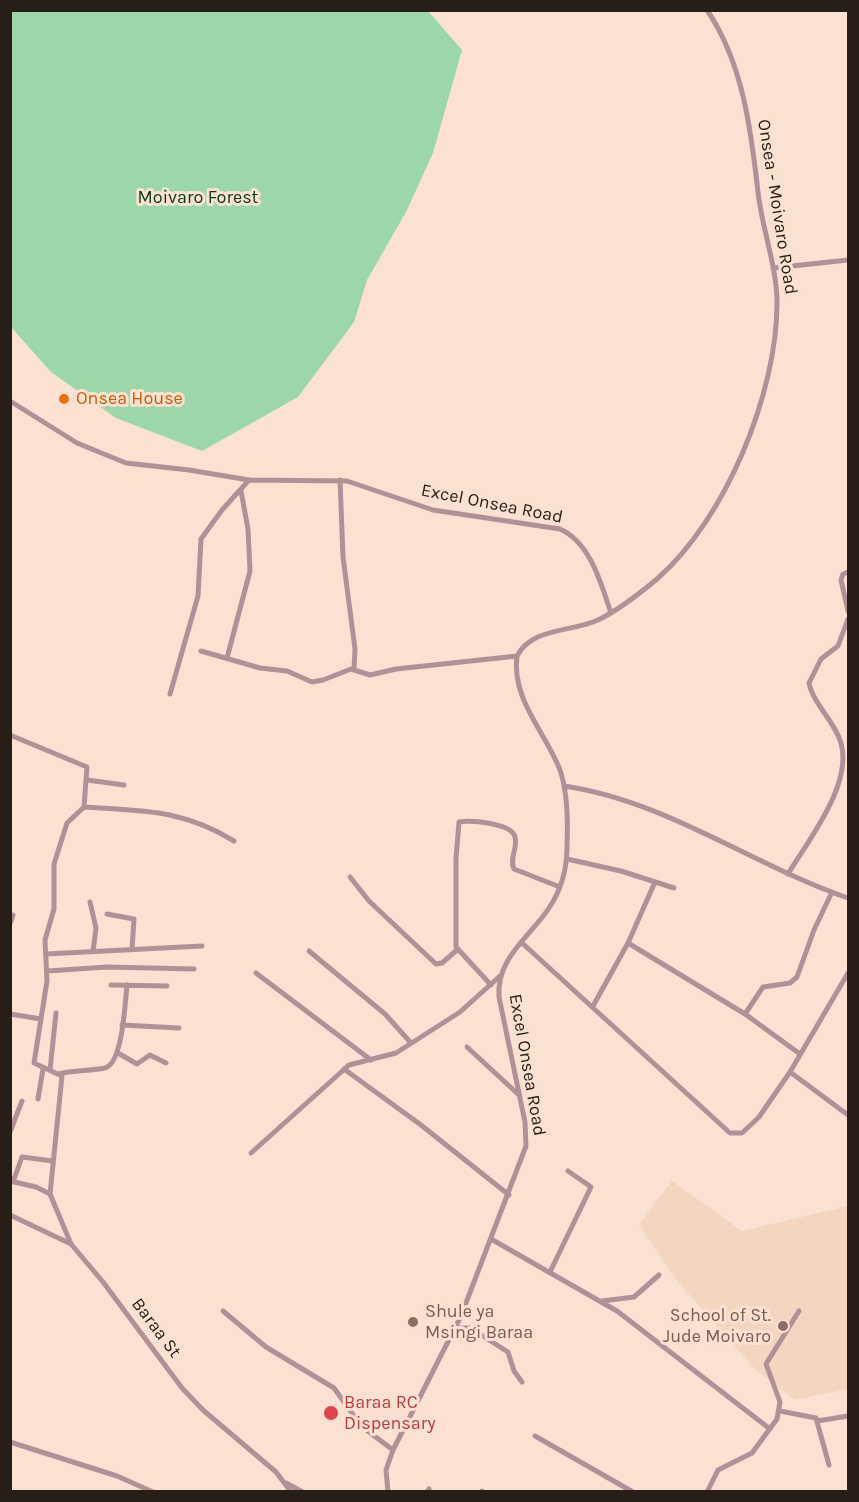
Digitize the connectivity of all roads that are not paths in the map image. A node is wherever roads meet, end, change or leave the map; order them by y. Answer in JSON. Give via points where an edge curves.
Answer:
{"nodes":[{"id":1,"x":707,"y":10,"type":"edge"},
{"id":2,"x":849,"y":260,"type":"edge"},
{"id":3,"x":773,"y":268,"type":"junction"},
{"id":4,"x":10,"y":401,"type":"edge"},
{"id":5,"x":249,"y":480,"type":"junction"},
{"id":6,"x":340,"y":480,"type":"junction"},
{"id":7,"x":241,"y":491,"type":"junction"},
{"id":8,"x":849,"y":572,"type":"edge"},
{"id":9,"x":849,"y":611,"type":"edge"},
{"id":10,"x":611,"y":613,"type":"junction"},
{"id":11,"x":849,"y":619,"type":"edge"},
{"id":12,"x":201,"y":651,"type":"dead end"},
{"id":13,"x":517,"y":656,"type":"junction"},
{"id":14,"x":227,"y":658,"type":"junction"},
{"id":15,"x":354,"y":669,"type":"junction"},
{"id":16,"x":170,"y":694,"type":"dead end"},
{"id":17,"x":10,"y":735,"type":"edge"},
{"id":18,"x":87,"y":780,"type":"junction"},
{"id":19,"x":124,"y":785,"type":"dead end"},
{"id":20,"x":564,"y":786,"type":"junction"},
{"id":21,"x":84,"y":807,"type":"junction"},
{"id":22,"x":234,"y":841,"type":"dead end"},
{"id":23,"x":567,"y":859,"type":"junction"},
{"id":24,"x":788,"y":874,"type":"junction"},
{"id":25,"x":350,"y":877,"type":"dead end"},
{"id":26,"x":655,"y":882,"type":"junction"},
{"id":27,"x":560,"y":887,"type":"junction"},
{"id":28,"x":674,"y":888,"type":"dead end"},
{"id":29,"x":832,"y":892,"type":"junction"},
{"id":30,"x":849,"y":898,"type":"edge"},
{"id":31,"x":90,"y":902,"type":"dead end"},
{"id":32,"x":107,"y":914,"type":"dead end"},
{"id":33,"x":13,"y":915,"type":"dead end"},
{"id":34,"x":10,"y":924,"type":"edge"},
{"id":35,"x":521,"y":942,"type":"junction"},
{"id":36,"x":628,"y":943,"type":"junction"},
{"id":37,"x":202,"y":946,"type":"dead end"},
{"id":38,"x":132,"y":950,"type":"junction"},
{"id":39,"x":457,"y":950,"type":"junction"},
{"id":40,"x":309,"y":951,"type":"dead end"},
{"id":41,"x":93,"y":952,"type":"junction"},
{"id":42,"x":46,"y":954,"type":"junction"},
{"id":43,"x":194,"y":969,"type":"dead end"},
{"id":44,"x":47,"y":971,"type":"junction"},
{"id":45,"x":849,"y":973,"type":"edge"},
{"id":46,"x":256,"y":974,"type":"dead end"},
{"id":47,"x":500,"y":976,"type":"junction"},
{"id":48,"x":111,"y":985,"type":"dead end"},
{"id":49,"x":127,"y":985,"type":"junction"},
{"id":50,"x":491,"y":985,"type":"junction"},
{"id":51,"x":167,"y":986,"type":"dead end"},
{"id":52,"x":593,"y":1006,"type":"junction"},
{"id":53,"x":56,"y":1013,"type":"dead end"},
{"id":54,"x":745,"y":1014,"type":"junction"},
{"id":55,"x":11,"y":1016,"type":"edge"},
{"id":56,"x":41,"y":1019,"type":"junction"},
{"id":57,"x":122,"y":1025,"type":"junction"},
{"id":58,"x":179,"y":1028,"type":"dead end"},
{"id":59,"x":411,"y":1043,"type":"junction"},
{"id":60,"x":467,"y":1047,"type":"dead end"},
{"id":61,"x":118,"y":1053,"type":"junction"},
{"id":62,"x":800,"y":1054,"type":"junction"},
{"id":63,"x":371,"y":1060,"type":"junction"},
{"id":64,"x":166,"y":1063,"type":"dead end"},
{"id":65,"x":43,"y":1069,"type":"junction"},
{"id":66,"x":344,"y":1069,"type":"junction"},
{"id":67,"x":50,"y":1070,"type":"junction"},
{"id":68,"x":790,"y":1072,"type":"junction"},
{"id":69,"x":58,"y":1074,"type":"junction"},
{"id":70,"x":520,"y":1096,"type":"junction"},
{"id":71,"x":38,"y":1099,"type":"dead end"},
{"id":72,"x":22,"y":1101,"type":"dead end"},
{"id":73,"x":849,"y":1115,"type":"edge"},
{"id":74,"x":10,"y":1132,"type":"edge"},
{"id":75,"x":251,"y":1153,"type":"dead end"},
{"id":76,"x":53,"y":1161,"type":"junction"},
{"id":77,"x":568,"y":1171,"type":"dead end"},
{"id":78,"x":12,"y":1182,"type":"edge"},
{"id":79,"x":50,"y":1194,"type":"junction"},
{"id":80,"x":509,"y":1195,"type":"junction"},
{"id":81,"x":10,"y":1215,"type":"edge"},
{"id":82,"x":491,"y":1239,"type":"junction"},
{"id":83,"x":71,"y":1244,"type":"junction"},
{"id":84,"x":549,"y":1272,"type":"junction"},
{"id":85,"x":659,"y":1275,"type":"dead end"},
{"id":86,"x":600,"y":1301,"type":"junction"},
{"id":87,"x":223,"y":1311,"type":"dead end"},
{"id":88,"x":799,"y":1311,"type":"dead end"},
{"id":89,"x":456,"y":1328,"type":"junction"},
{"id":90,"x":522,"y":1382,"type":"dead end"},
{"id":91,"x":780,"y":1411,"type":"junction"},
{"id":92,"x":849,"y":1416,"type":"edge"},
{"id":93,"x":817,"y":1421,"type":"junction"},
{"id":94,"x":770,"y":1430,"type":"junction"},
{"id":95,"x":535,"y":1436,"type":"dead end"},
{"id":96,"x":10,"y":1442,"type":"edge"},
{"id":97,"x":393,"y":1450,"type":"junction"},
{"id":98,"x":829,"y":1465,"type":"dead end"},
{"id":99,"x":286,"y":1483,"type":"junction"},
{"id":100,"x":138,"y":1485,"type":"junction"},
{"id":101,"x":136,"y":1491,"type":"edge"},
{"id":102,"x":153,"y":1491,"type":"edge"},
{"id":103,"x":291,"y":1491,"type":"edge"},
{"id":104,"x":303,"y":1491,"type":"edge"},
{"id":105,"x":388,"y":1491,"type":"edge"},
{"id":106,"x":633,"y":1491,"type":"edge"},
{"id":107,"x":708,"y":1491,"type":"edge"}],
"edges":[{"from":1,"to":3,"type":"street","name":"Onsea - Moivaro Road","via":[[729,52],[741,90]]},
{"from":2,"to":3,"type":"street"},
{"from":3,"to":10,"type":"street","name":"Onsea - Moivaro Road","via":[[777,302],[772,347],[757,413],[735,475],[668,568]]},
{"from":4,"to":5,"type":"street","name":"Excel Onsea Road","via":[[101,455],[140,466]]},
{"from":5,"to":6,"type":"street","name":"Excel Onsea Road"},
{"from":5,"to":7,"type":"street"},
{"from":6,"to":10,"type":"street","name":"Excel Onsea Road","via":[[427,509],[565,532],[588,556]]},
{"from":6,"to":15,"type":"street"},
{"from":7,"to":14,"type":"street","via":[[250,571]]},
{"from":7,"to":16,"type":"street","via":[[201,539],[198,596]]},
{"from":8,"to":9,"type":"street","via":[[841,580]]},
{"from":10,"to":13,"type":"street","name":"Onsea - Moivaro Road","via":[[588,625],[547,634]]},
{"from":11,"to":24,"type":"street","via":[[838,646],[818,663],[809,682],[841,741],[841,775],[822,817]]},
{"from":12,"to":14,"type":"street"},
{"from":13,"to":15,"type":"street","via":[[370,675]]},
{"from":13,"to":20,"type":"street","name":"Excel Onsea Road","via":[[521,694],[560,769]]},
{"from":14,"to":15,"type":"street","via":[[287,671],[312,682]]},
{"from":17,"to":18,"type":"street","via":[[84,765]]},
{"from":18,"to":19,"type":"street"},
{"from":18,"to":21,"type":"street"},
{"from":20,"to":23,"type":"street","name":"Excel Onsea Road"},
{"from":20,"to":24,"type":"street","via":[[614,797],[684,823]]},
{"from":21,"to":22,"type":"street","via":[[183,816]]},
{"from":21,"to":42,"type":"street","via":[[68,823],[55,858],[54,909],[45,940]]},
{"from":23,"to":26,"type":"street"},
{"from":23,"to":27,"type":"street","name":"Excel Onsea Road"},
{"from":24,"to":29,"type":"street"},
{"from":25,"to":39,"type":"street","via":[[369,901],[436,964]]},
{"from":26,"to":28,"type":"street"},
{"from":26,"to":36,"type":"street"},
{"from":27,"to":35,"type":"street","name":"Excel Onsea Road","via":[[550,907]]},
{"from":27,"to":39,"type":"street","via":[[513,868],[516,838],[510,829],[459,822]]},
{"from":29,"to":30,"type":"street"},
{"from":29,"to":54,"type":"street","via":[[797,976],[790,982],[763,987]]},
{"from":31,"to":41,"type":"street","via":[[96,928]]},
{"from":32,"to":38,"type":"street","via":[[134,919]]},
{"from":33,"to":34,"type":"street"},
{"from":35,"to":47,"type":"street","name":"Excel Onsea Road"},
{"from":35,"to":52,"type":"street"},
{"from":36,"to":52,"type":"street"},
{"from":36,"to":54,"type":"street"},
{"from":37,"to":38,"type":"street"},
{"from":38,"to":41,"type":"street"},
{"from":39,"to":50,"type":"street"},
{"from":40,"to":59,"type":"street","via":[[385,1014]]},
{"from":41,"to":42,"type":"street"},
{"from":42,"to":44,"type":"street"},
{"from":43,"to":44,"type":"street","via":[[99,967]]},
{"from":44,"to":56,"type":"street"},
{"from":45,"to":62,"type":"street"},
{"from":46,"to":63,"type":"street"},
{"from":47,"to":50,"type":"street"},
{"from":47,"to":70,"type":"street","name":"Excel Onsea Road","via":[[499,997]]},
{"from":48,"to":49,"type":"street"},
{"from":49,"to":51,"type":"street"},
{"from":49,"to":57,"type":"street"},
{"from":50,"to":59,"type":"street","via":[[460,1012]]},
{"from":52,"to":68,"type":"street","via":[[734,1134],[753,1125]]},
{"from":53,"to":67,"type":"street"},
{"from":54,"to":62,"type":"street"},
{"from":55,"to":56,"type":"street"},
{"from":56,"to":65,"type":"street","via":[[34,1063]]},
{"from":57,"to":58,"type":"street"},
{"from":57,"to":61,"type":"street"},
{"from":59,"to":63,"type":"street","via":[[390,1056]]},
{"from":60,"to":70,"type":"street"},
{"from":61,"to":64,"type":"street","via":[[136,1064],[150,1055]]},
{"from":61,"to":69,"type":"street","via":[[106,1068]]},
{"from":62,"to":68,"type":"street"},
{"from":63,"to":66,"type":"street","via":[[355,1062]]},
{"from":65,"to":67,"type":"street"},
{"from":65,"to":71,"type":"street"},
{"from":66,"to":75,"type":"street"},
{"from":66,"to":80,"type":"street"},
{"from":67,"to":69,"type":"street"},
{"from":68,"to":73,"type":"street"},
{"from":69,"to":76,"type":"street","via":[[62,1079]]},
{"from":70,"to":80,"type":"street","name":"Excel Onsea Road","via":[[526,1146]]},
{"from":72,"to":74,"type":"street"},
{"from":76,"to":78,"type":"street","via":[[22,1157]]},
{"from":76,"to":79,"type":"street"},
{"from":77,"to":84,"type":"street","via":[[591,1187]]},
{"from":78,"to":79,"type":"street"},
{"from":79,"to":83,"type":"street","name":"Baraa St"},
{"from":80,"to":82,"type":"street","name":"Excel Onsea Road"},
{"from":81,"to":83,"type":"street"},
{"from":82,"to":84,"type":"street"},
{"from":82,"to":89,"type":"street","name":"Excel Onsea Road"},
{"from":83,"to":99,"type":"street","name":"Baraa St","via":[[191,1399]]},
{"from":84,"to":86,"type":"street"},
{"from":85,"to":86,"type":"street","via":[[634,1297]]},
{"from":86,"to":94,"type":"street"},
{"from":87,"to":97,"type":"street","via":[[266,1347],[334,1388],[361,1426]]},
{"from":88,"to":91,"type":"street","via":[[766,1364]]},
{"from":89,"to":90,"type":"street","via":[[470,1328],[508,1352]]},
{"from":89,"to":97,"type":"street","name":"Excel Onsea Road"},
{"from":91,"to":93,"type":"street","via":[[811,1415]]},
{"from":91,"to":94,"type":"street"},
{"from":92,"to":93,"type":"street"},
{"from":93,"to":98,"type":"street"},
{"from":94,"to":107,"type":"street","via":[[752,1453],[718,1470]]},
{"from":95,"to":106,"type":"street"},
{"from":96,"to":100,"type":"street"},
{"from":97,"to":105,"type":"street","name":"Excel Onsea Road","via":[[386,1470]]},
{"from":99,"to":103,"type":"street","name":"Baraa St"},
{"from":99,"to":104,"type":"street"},
{"from":100,"to":101,"type":"street"},
{"from":100,"to":102,"type":"street"}]}
